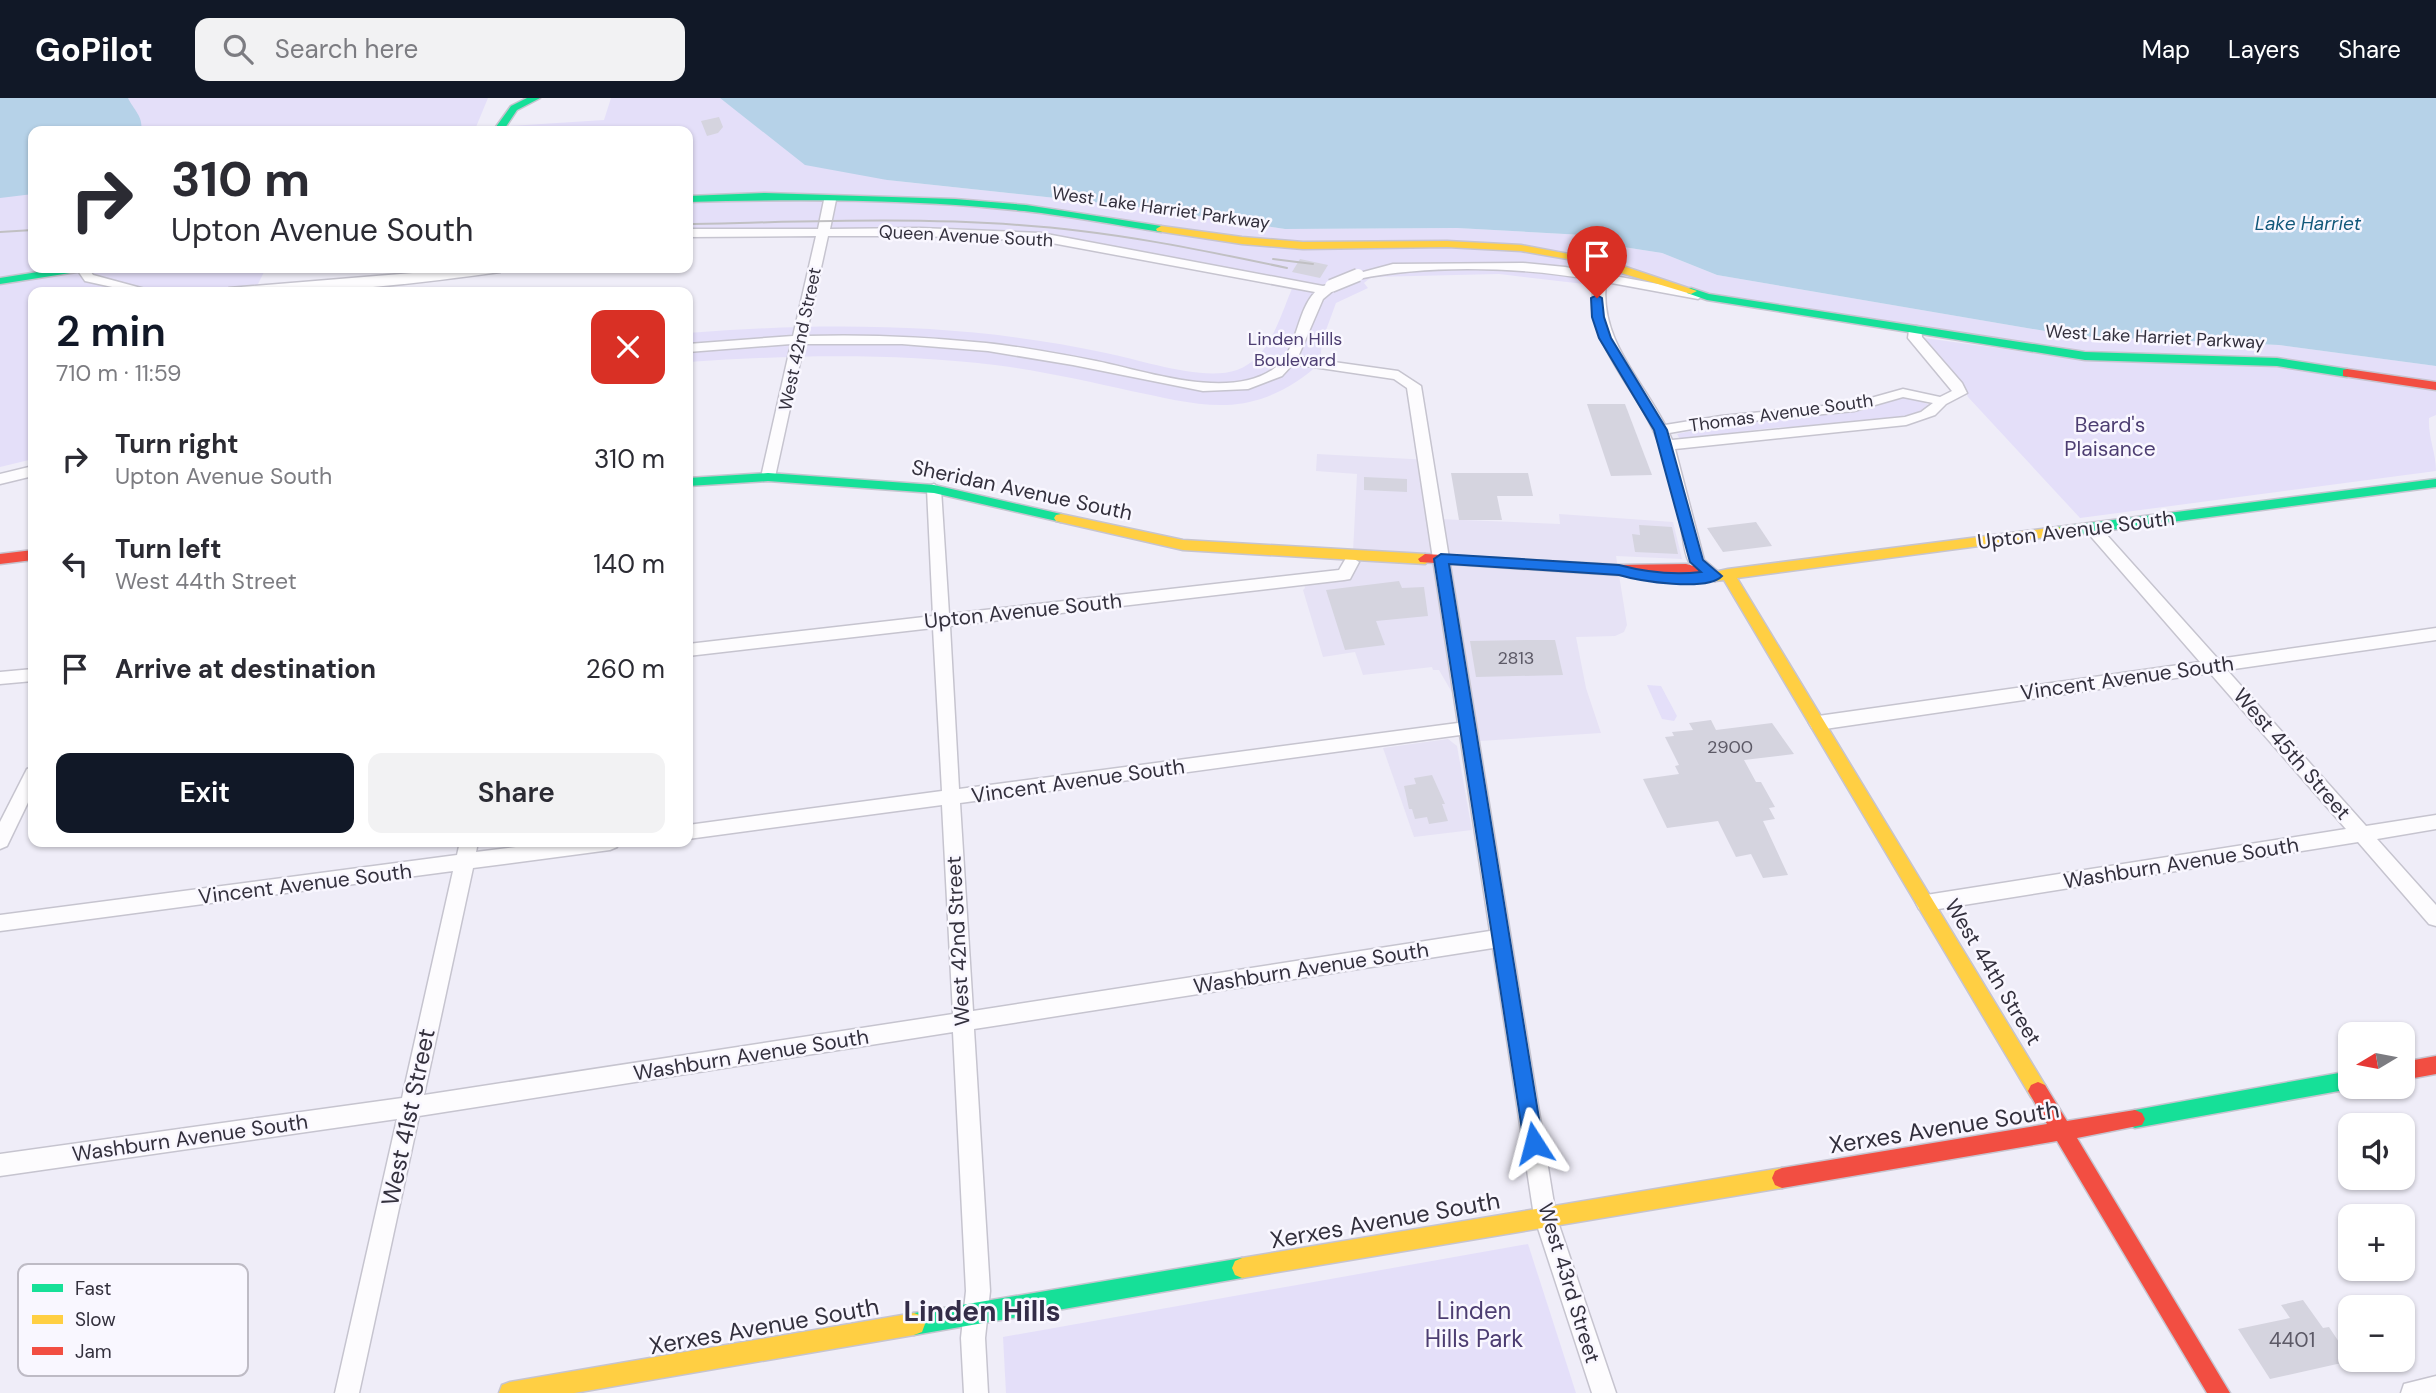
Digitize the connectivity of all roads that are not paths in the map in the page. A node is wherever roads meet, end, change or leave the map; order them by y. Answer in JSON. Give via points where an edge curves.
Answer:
{"nodes":[{"id":1,"x":535,"y":98,"type":"edge"},
{"id":2,"x":502,"y":126,"type":"edge"},
{"id":3,"x":693,"y":198,"type":"edge"},
{"id":4,"x":830,"y":200,"type":"junction"},
{"id":5,"x":824,"y":231,"type":"junction"},
{"id":6,"x":693,"y":233,"type":"edge"},
{"id":7,"x":50,"y":273,"type":"edge"},
{"id":8,"x":86,"y":273,"type":"edge"},
{"id":9,"x":463,"y":273,"type":"edge"},
{"id":10,"x":1601,"y":277,"type":"junction"},
{"id":11,"x":0,"y":281,"type":"edge"},
{"id":12,"x":128,"y":287,"type":"edge"},
{"id":13,"x":308,"y":287,"type":"edge"},
{"id":14,"x":1327,"y":288,"type":"junction"},
{"id":15,"x":1707,"y":297,"type":"junction"},
{"id":16,"x":1916,"y":330,"type":"junction"},
{"id":17,"x":800,"y":340,"type":"junction"},
{"id":18,"x":693,"y":348,"type":"edge"},
{"id":19,"x":1290,"y":359,"type":"junction"},
{"id":20,"x":2436,"y":386,"type":"edge"},
{"id":21,"x":1941,"y":401,"type":"junction"},
{"id":22,"x":1661,"y":430,"type":"junction"},
{"id":23,"x":1667,"y":445,"type":"junction"},
{"id":24,"x":28,"y":472,"type":"edge"},
{"id":25,"x":768,"y":477,"type":"junction"},
{"id":26,"x":0,"y":479,"type":"edge"},
{"id":27,"x":693,"y":482,"type":"edge"},
{"id":28,"x":2434,"y":485,"type":"edge"},
{"id":29,"x":934,"y":489,"type":"junction"},
{"id":30,"x":2092,"y":527,"type":"junction"},
{"id":31,"x":1306,"y":553,"type":"junction"},
{"id":32,"x":28,"y":556,"type":"edge"},
{"id":33,"x":0,"y":559,"type":"edge"},
{"id":34,"x":1441,"y":559,"type":"junction"},
{"id":35,"x":1351,"y":562,"type":"junction"},
{"id":36,"x":1722,"y":575,"type":"junction"},
{"id":37,"x":940,"y":620,"type":"junction"},
{"id":38,"x":2436,"y":634,"type":"edge"},
{"id":39,"x":693,"y":649,"type":"edge"},
{"id":40,"x":2214,"y":666,"type":"junction"},
{"id":41,"x":28,"y":675,"type":"edge"},
{"id":42,"x":0,"y":678,"type":"edge"},
{"id":43,"x":1818,"y":723,"type":"junction"},
{"id":44,"x":1467,"y":728,"type":"junction"},
{"id":45,"x":28,"y":783,"type":"edge"},
{"id":46,"x":950,"y":799,"type":"junction"},
{"id":47,"x":5,"y":822,"type":"edge"},
{"id":48,"x":2436,"y":822,"type":"edge"},
{"id":49,"x":693,"y":831,"type":"edge"},
{"id":50,"x":2362,"y":834,"type":"junction"},
{"id":51,"x":0,"y":841,"type":"edge"},
{"id":52,"x":538,"y":847,"type":"edge"},
{"id":53,"x":466,"y":852,"type":"edge"},
{"id":54,"x":1926,"y":903,"type":"junction"},
{"id":55,"x":2436,"y":918,"type":"edge"},
{"id":56,"x":0,"y":923,"type":"edge"},
{"id":57,"x":1500,"y":938,"type":"junction"},
{"id":58,"x":963,"y":1022,"type":"junction"},
{"id":59,"x":2436,"y":1065,"type":"edge"},
{"id":60,"x":2415,"y":1069,"type":"edge"},
{"id":61,"x":2338,"y":1082,"type":"edge"},
{"id":62,"x":410,"y":1107,"type":"junction"},
{"id":63,"x":2064,"y":1131,"type":"junction"},
{"id":64,"x":0,"y":1165,"type":"edge"},
{"id":65,"x":1545,"y":1216,"type":"junction"},
{"id":66,"x":975,"y":1313,"type":"junction"},
{"id":67,"x":2436,"y":1388,"type":"edge"},
{"id":68,"x":347,"y":1393,"type":"edge"},
{"id":69,"x":510,"y":1393,"type":"edge"},
{"id":70,"x":976,"y":1393,"type":"edge"},
{"id":71,"x":1604,"y":1393,"type":"edge"},
{"id":72,"x":2219,"y":1393,"type":"edge"},
{"id":73,"x":2413,"y":1393,"type":"edge"}],
"edges":[{"from":1,"to":2,"type":"street","via":[[514,108]]},
{"from":3,"to":4,"type":"street","name":"West Lake Harriet Parkway"},
{"from":4,"to":5,"type":"street","name":"West 42nd Street"},
{"from":4,"to":15,"type":"street","name":"West Lake Harriet Parkway","via":[[982,203],[1258,244],[1445,242],[1523,248],[1622,267]]},
{"from":5,"to":6,"type":"street","name":"Queen Avenue South"},
{"from":5,"to":14,"type":"street","name":"Queen Avenue South","via":[[1041,237]]},
{"from":5,"to":17,"type":"street","name":"West 42nd Street"},
{"from":7,"to":11,"type":"street"},
{"from":8,"to":12,"type":"street","via":[[89,278]]},
{"from":9,"to":13,"type":"street"},
{"from":10,"to":14,"type":"street","name":"West Lake Harriet Parkway","bridge":true,"via":[[1502,266],[1373,270]]},
{"from":10,"to":15,"type":"street","name":"West Lake Harriet Parkway"},
{"from":10,"to":22,"type":"street","name":"West 44th Street","via":[[1598,317],[1605,338]]},
{"from":14,"to":19,"type":"street"},
{"from":15,"to":16,"type":"street","name":"West Lake Harriet Parkway"},
{"from":16,"to":20,"type":"street","name":"West Lake Harriet Parkway","via":[[2056,353],[2277,362]]},
{"from":16,"to":21,"type":"street","name":"Thomas Avenue South","via":[[1915,338],[1960,393]]},
{"from":17,"to":18,"type":"street"},
{"from":17,"to":19,"type":"street","via":[[1003,350],[1223,388],[1262,381]]},
{"from":17,"to":25,"type":"street","name":"West 42nd Street"},
{"from":19,"to":34,"type":"street","name":"West 43rd Street","via":[[1398,375],[1413,386]]},
{"from":21,"to":22,"type":"street","name":"Thomas Avenue South","via":[[1903,393],[1854,407]]},
{"from":21,"to":23,"type":"street","name":"Thomas Avenue South","via":[[1926,415],[1906,421]]},
{"from":22,"to":23,"type":"street","name":"West 44th Street"},
{"from":23,"to":36,"type":"street","name":"West 44th Street","via":[[1697,562]]},
{"from":24,"to":26,"type":"street"},
{"from":25,"to":27,"type":"street","name":"Sheridan Avenue South"},
{"from":25,"to":29,"type":"street","name":"Sheridan Avenue South"},
{"from":28,"to":30,"type":"street","name":"Upton Avenue South"},
{"from":29,"to":31,"type":"street","name":"Sheridan Avenue South","via":[[1183,545]]},
{"from":29,"to":37,"type":"street","name":"West 42nd Street"},
{"from":30,"to":36,"type":"street","name":"Upton Avenue South"},
{"from":30,"to":40,"type":"street","name":"West 45th Street"},
{"from":31,"to":34,"type":"street","name":"Sheridan Avenue South"},
{"from":31,"to":35,"type":"street","name":"Sheridan Avenue South"},
{"from":32,"to":33,"type":"street"},
{"from":34,"to":35,"type":"street","name":"Sheridan Avenue South","via":[[1422,566]]},
{"from":34,"to":36,"type":"street","name":"Upton Avenue South","via":[[1619,570],[1686,569]]},
{"from":34,"to":44,"type":"street","name":"West 43rd Street"},
{"from":35,"to":37,"type":"street","name":"Upton Avenue South","via":[[1344,575]]},
{"from":36,"to":43,"type":"street","name":"West 44th Street"},
{"from":37,"to":39,"type":"street","name":"Upton Avenue South"},
{"from":37,"to":46,"type":"street","name":"West 42nd Street"},
{"from":38,"to":40,"type":"street","name":"Vincent Avenue South"},
{"from":40,"to":43,"type":"street","name":"Vincent Avenue South"},
{"from":40,"to":50,"type":"street","name":"West 45th Street"},
{"from":41,"to":42,"type":"street"},
{"from":43,"to":54,"type":"street","name":"West 44th Street"},
{"from":44,"to":46,"type":"street","name":"Vincent Avenue South"},
{"from":44,"to":57,"type":"street","name":"West 43rd Street"},
{"from":45,"to":47,"type":"street"},
{"from":46,"to":49,"type":"street","name":"Vincent Avenue South"},
{"from":46,"to":58,"type":"street","name":"West 42nd Street"},
{"from":47,"to":51,"type":"street"},
{"from":48,"to":50,"type":"street","name":"Washburn Avenue South"},
{"from":50,"to":54,"type":"street","name":"Washburn Avenue South"},
{"from":50,"to":55,"type":"street","name":"West 45th Street"},
{"from":52,"to":53,"type":"street","name":"Vincent Avenue South"},
{"from":53,"to":56,"type":"street","name":"Vincent Avenue South"},
{"from":53,"to":62,"type":"street","name":"West 41st Street"},
{"from":54,"to":63,"type":"street","name":"West 44th Street"},
{"from":57,"to":58,"type":"street","name":"Washburn Avenue South"},
{"from":57,"to":65,"type":"street","name":"West 43rd Street"},
{"from":58,"to":62,"type":"street","name":"Washburn Avenue South"},
{"from":58,"to":66,"type":"street","name":"West 42nd Street","via":[[978,1291]]},
{"from":59,"to":60,"type":"street"},
{"from":61,"to":63,"type":"street","name":"Xerxes Avenue South"},
{"from":62,"to":64,"type":"street","name":"Washburn Avenue South"},
{"from":62,"to":68,"type":"street","name":"West 41st Street"},
{"from":63,"to":65,"type":"street","name":"Xerxes Avenue South"},
{"from":63,"to":72,"type":"street","name":"West 44th Street"},
{"from":65,"to":66,"type":"street","name":"Xerxes Avenue South"},
{"from":65,"to":71,"type":"street","name":"West 43rd Street"},
{"from":66,"to":69,"type":"street","name":"Xerxes Avenue South"},
{"from":66,"to":70,"type":"street","name":"West 42nd Street"},
{"from":67,"to":73,"type":"street"}]}
